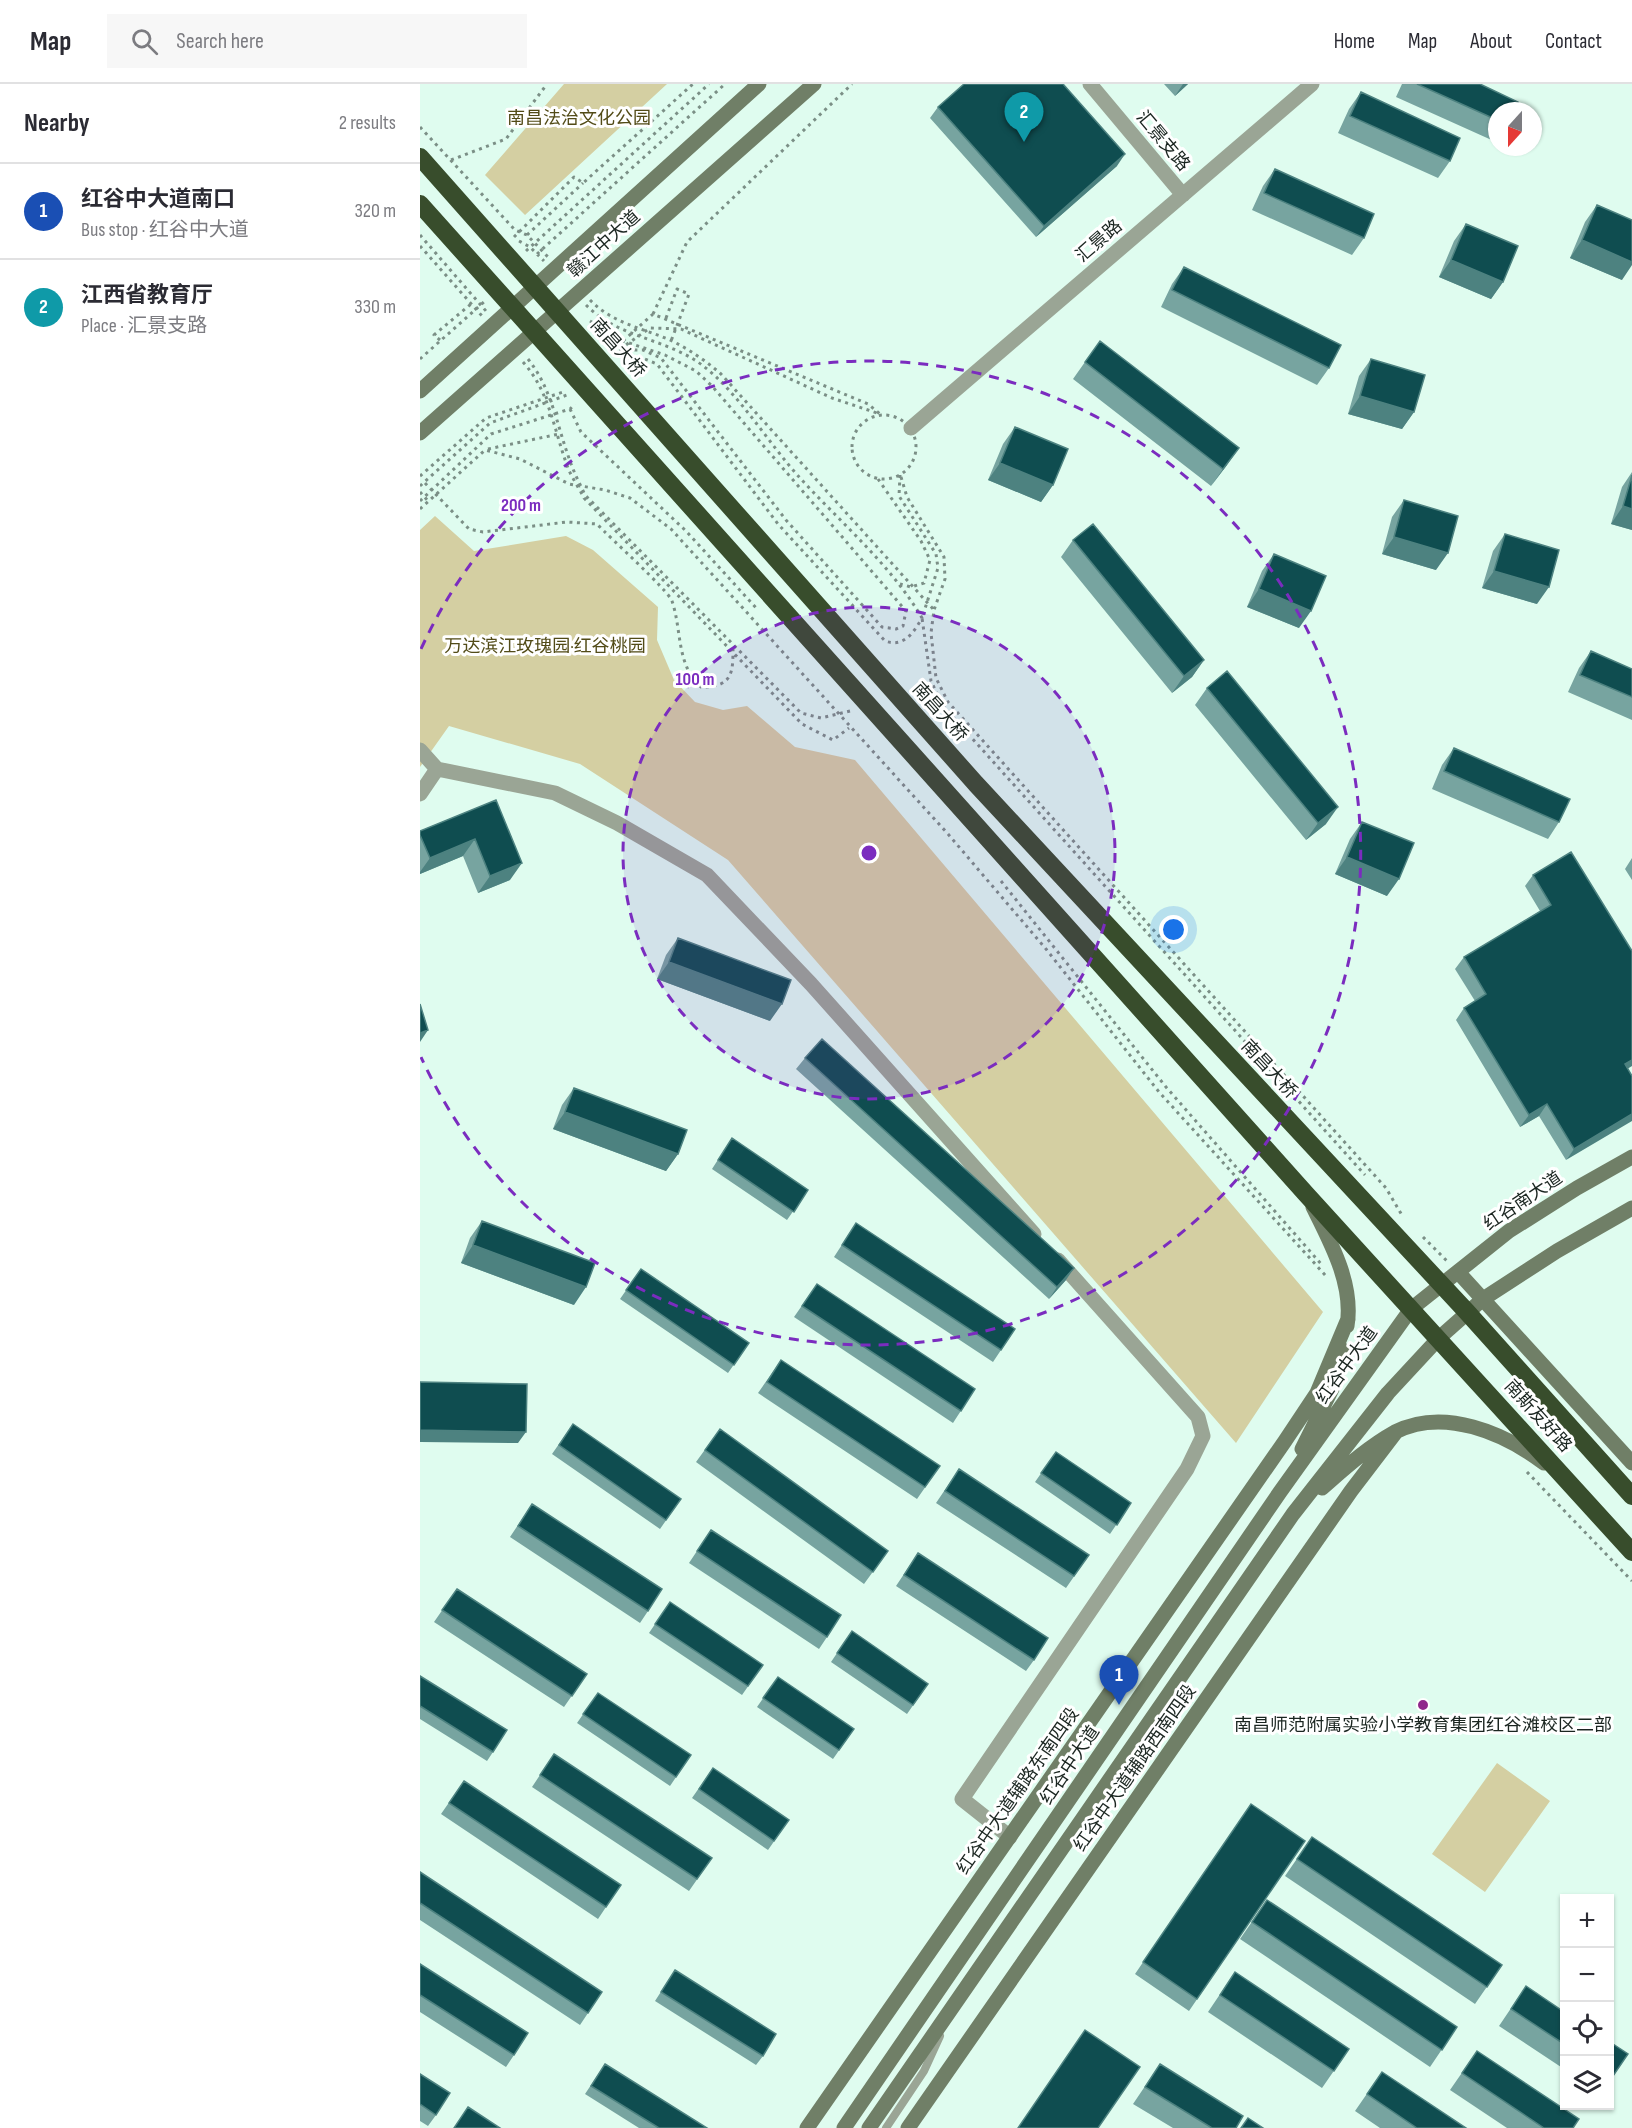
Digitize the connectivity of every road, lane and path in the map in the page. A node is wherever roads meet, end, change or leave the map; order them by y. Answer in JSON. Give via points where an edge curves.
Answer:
{"nodes":[{"id":1,"x":547,"y":84,"type":"edge"},
{"id":2,"x":693,"y":84,"type":"edge"},
{"id":3,"x":709,"y":84,"type":"edge"},
{"id":4,"x":725,"y":84,"type":"edge"},
{"id":5,"x":759,"y":84,"type":"edge"},
{"id":6,"x":814,"y":84,"type":"edge"},
{"id":7,"x":852,"y":84,"type":"edge"},
{"id":8,"x":1090,"y":84,"type":"edge"},
{"id":9,"x":1312,"y":84,"type":"edge"},
{"id":10,"x":420,"y":126,"type":"edge"},
{"id":11,"x":420,"y":135,"type":"edge"},
{"id":12,"x":428,"y":154,"type":"edge"},
{"id":13,"x":445,"y":162,"type":"dead end"},
{"id":14,"x":583,"y":183,"type":"junction"},
{"id":15,"x":1183,"y":195,"type":"junction"},
{"id":16,"x":420,"y":204,"type":"edge"},
{"id":17,"x":527,"y":235,"type":"junction"},
{"id":18,"x":420,"y":236,"type":"edge"},
{"id":19,"x":511,"y":238,"type":"dead end"},
{"id":20,"x":535,"y":243,"type":"junction"},
{"id":21,"x":507,"y":244,"type":"dead end"},
{"id":22,"x":420,"y":246,"type":"edge"},
{"id":23,"x":530,"y":247,"type":"junction"},
{"id":24,"x":542,"y":250,"type":"junction"},
{"id":25,"x":524,"y":253,"type":"dead end"},
{"id":26,"x":537,"y":254,"type":"junction"},
{"id":27,"x":550,"y":258,"type":"dead end"},
{"id":28,"x":546,"y":263,"type":"dead end"},
{"id":29,"x":491,"y":295,"type":"dead end"},
{"id":30,"x":579,"y":297,"type":"dead end"},
{"id":31,"x":589,"y":299,"type":"dead end"},
{"id":32,"x":471,"y":304,"type":"junction"},
{"id":33,"x":489,"y":314,"type":"dead end"},
{"id":34,"x":653,"y":314,"type":"junction"},
{"id":35,"x":666,"y":319,"type":"junction"},
{"id":36,"x":486,"y":320,"type":"dead end"},
{"id":37,"x":590,"y":321,"type":"dead end"},
{"id":38,"x":440,"y":340,"type":"junction"},
{"id":39,"x":671,"y":341,"type":"junction"},
{"id":40,"x":527,"y":357,"type":"dead end"},
{"id":41,"x":605,"y":357,"type":"dead end"},
{"id":42,"x":420,"y":359,"type":"edge"},
{"id":43,"x":522,"y":361,"type":"dead end"},
{"id":44,"x":628,"y":361,"type":"dead end"},
{"id":45,"x":572,"y":385,"type":"dead end"},
{"id":46,"x":420,"y":391,"type":"edge"},
{"id":47,"x":567,"y":395,"type":"dead end"},
{"id":48,"x":575,"y":404,"type":"dead end"},
{"id":49,"x":570,"y":409,"type":"junction"},
{"id":50,"x":880,"y":414,"type":"junction"},
{"id":51,"x":911,"y":429,"type":"junction"},
{"id":52,"x":420,"y":433,"type":"edge"},
{"id":53,"x":559,"y":434,"type":"junction"},
{"id":54,"x":485,"y":450,"type":"junction"},
{"id":55,"x":900,"y":475,"type":"junction"},
{"id":56,"x":420,"y":476,"type":"edge"},
{"id":57,"x":878,"y":479,"type":"junction"},
{"id":58,"x":425,"y":483,"type":"junction"},
{"id":59,"x":420,"y":486,"type":"edge"},
{"id":60,"x":431,"y":490,"type":"junction"},
{"id":61,"x":420,"y":492,"type":"edge"},
{"id":62,"x":436,"y":494,"type":"junction"},
{"id":63,"x":424,"y":497,"type":"junction"},
{"id":64,"x":420,"y":501,"type":"edge"},
{"id":65,"x":428,"y":501,"type":"junction"},
{"id":66,"x":420,"y":509,"type":"edge"},
{"id":67,"x":898,"y":583,"type":"junction"},
{"id":68,"x":911,"y":587,"type":"junction"},
{"id":69,"x":927,"y":603,"type":"junction"},
{"id":70,"x":934,"y":610,"type":"junction"},
{"id":71,"x":764,"y":617,"type":"dead end"},
{"id":72,"x":922,"y":618,"type":"junction"},
{"id":73,"x":733,"y":644,"type":"junction"},
{"id":74,"x":733,"y":651,"type":"junction"},
{"id":75,"x":842,"y":702,"type":"dead end"},
{"id":76,"x":850,"y":711,"type":"junction"},
{"id":77,"x":838,"y":714,"type":"junction"},
{"id":78,"x":857,"y":720,"type":"dead end"},
{"id":79,"x":849,"y":728,"type":"junction"},
{"id":80,"x":420,"y":750,"type":"edge"},
{"id":81,"x":437,"y":769,"type":"junction"},
{"id":82,"x":420,"y":794,"type":"edge"},
{"id":83,"x":996,"y":874,"type":"dead end"},
{"id":84,"x":1632,"y":1157,"type":"edge"},
{"id":85,"x":1365,"y":1175,"type":"dead end"},
{"id":86,"x":1381,"y":1193,"type":"dead end"},
{"id":87,"x":1306,"y":1194,"type":"junction"},
{"id":88,"x":1632,"y":1208,"type":"edge"},
{"id":89,"x":1420,"y":1234,"type":"dead end"},
{"id":90,"x":1458,"y":1272,"type":"junction"},
{"id":91,"x":1440,"y":1284,"type":"junction"},
{"id":92,"x":1346,"y":1296,"type":"junction"},
{"id":93,"x":1483,"y":1299,"type":"junction"},
{"id":94,"x":1411,"y":1309,"type":"junction"},
{"id":95,"x":1467,"y":1312,"type":"junction"},
{"id":96,"x":1348,"y":1319,"type":"junction"},
{"id":97,"x":1439,"y":1338,"type":"junction"},
{"id":98,"x":1396,"y":1431,"type":"junction"},
{"id":99,"x":1632,"y":1463,"type":"edge"},
{"id":100,"x":1521,"y":1465,"type":"dead end"},
{"id":101,"x":1571,"y":1484,"type":"junction"},
{"id":102,"x":1280,"y":1492,"type":"junction"},
{"id":103,"x":1632,"y":1496,"type":"edge"},
{"id":104,"x":1293,"y":1514,"type":"junction"},
{"id":105,"x":1632,"y":1551,"type":"edge"},
{"id":106,"x":1632,"y":1581,"type":"edge"},
{"id":107,"x":1010,"y":1837,"type":"junction"},
{"id":108,"x":952,"y":1970,"type":"junction"},
{"id":109,"x":969,"y":1983,"type":"junction"},
{"id":110,"x":953,"y":2006,"type":"junction"},
{"id":111,"x":807,"y":2128,"type":"edge"},
{"id":112,"x":844,"y":2128,"type":"edge"},
{"id":113,"x":869,"y":2128,"type":"edge"},
{"id":114,"x":885,"y":2128,"type":"edge"},
{"id":115,"x":908,"y":2128,"type":"edge"}],
"edges":[{"from":1,"to":13,"type":"path","via":[[506,139]]},
{"from":2,"to":14,"type":"path"},
{"from":3,"to":20,"type":"path"},
{"from":4,"to":24,"type":"path"},
{"from":5,"to":46,"type":"main road","name":"赣江中大道"},
{"from":6,"to":52,"type":"main road","name":"赣江中大道"},
{"from":7,"to":34,"type":"path","via":[[687,242]]},
{"from":8,"to":15,"type":"street","name":"汇景支路"},
{"from":9,"to":15,"type":"street","name":"汇景路"},
{"from":10,"to":17,"type":"path","via":[[515,230]]},
{"from":11,"to":12,"type":"path"},
{"from":12,"to":91,"type":"highway","name":"南昌大桥","via":[[976,784]]},
{"from":14,"to":17,"type":"path"},
{"from":14,"to":21,"type":"path","via":[[574,177]]},
{"from":15,"to":51,"type":"street","name":"汇景路"},
{"from":16,"to":87,"type":"highway"},
{"from":17,"to":20,"type":"path"},
{"from":18,"to":33,"type":"path"},
{"from":19,"to":23,"type":"path"},
{"from":20,"to":23,"type":"path"},
{"from":20,"to":24,"type":"path"},
{"from":22,"to":32,"type":"path"},
{"from":23,"to":25,"type":"path"},
{"from":23,"to":26,"type":"path"},
{"from":24,"to":26,"type":"path"},
{"from":24,"to":27,"type":"path"},
{"from":26,"to":28,"type":"path"},
{"from":29,"to":38,"type":"path"},
{"from":30,"to":67,"type":"path","via":[[595,314],[626,333],[668,347],[701,364],[719,380],[799,477]]},
{"from":31,"to":39,"type":"path","via":[[627,326]]},
{"from":32,"to":36,"type":"path"},
{"from":32,"to":38,"type":"path","via":[[434,335]]},
{"from":34,"to":35,"type":"path"},
{"from":34,"to":41,"type":"path"},
{"from":35,"to":39,"type":"path","via":[[677,289],[689,294]]},
{"from":35,"to":50,"type":"path","via":[[868,404]]},
{"from":37,"to":50,"type":"path","via":[[622,340],[665,355],[696,371],[712,386],[906,611],[903,626],[896,629],[882,627],[786,520],[661,358],[643,350],[618,350],[650,327],[681,329],[832,398]]},
{"from":38,"to":42,"type":"path"},
{"from":39,"to":68,"type":"path","via":[[721,374]]},
{"from":40,"to":73,"type":"path","via":[[541,375],[569,461],[585,495]]},
{"from":43,"to":53,"type":"path","via":[[537,377]]},
{"from":44,"to":72,"type":"path","via":[[640,357],[657,364],[778,524],[885,641],[903,641],[914,633]]},
{"from":45,"to":56,"type":"path","via":[[564,392],[486,418]]},
{"from":47,"to":58,"type":"path","via":[[490,423]]},
{"from":48,"to":49,"type":"path"},
{"from":49,"to":60,"type":"path","via":[[491,434]]},
{"from":49,"to":71,"type":"path","via":[[581,432],[687,531]]},
{"from":50,"to":51,"type":"path","via":[[897,417]]},
{"from":50,"to":57,"type":"path","via":[[862,422],[852,437],[852,456],[862,471]]},
{"from":51,"to":55,"type":"path","via":[[917,445],[915,454],[913,462]]},
{"from":53,"to":54,"type":"path"},
{"from":53,"to":74,"type":"path","via":[[568,469],[584,498]]},
{"from":54,"to":62,"type":"path"},
{"from":54,"to":77,"type":"path","via":[[520,459],[569,484],[630,498],[671,530]]},
{"from":55,"to":57,"type":"path"},
{"from":55,"to":69,"type":"path","via":[[899,496],[936,554],[939,568]]},
{"from":55,"to":70,"type":"path","via":[[907,497],[944,557],[945,579]]},
{"from":57,"to":68,"type":"path","via":[[930,560],[924,583]]},
{"from":58,"to":59,"type":"path"},
{"from":58,"to":60,"type":"path"},
{"from":60,"to":62,"type":"path"},
{"from":60,"to":63,"type":"path"},
{"from":61,"to":63,"type":"path"},
{"from":62,"to":65,"type":"path"},
{"from":62,"to":74,"type":"path","via":[[469,529],[483,532],[567,522],[597,524],[671,598],[691,678],[701,687],[718,687],[729,679]]},
{"from":63,"to":64,"type":"path"},
{"from":63,"to":65,"type":"path"},
{"from":65,"to":66,"type":"path"},
{"from":67,"to":68,"type":"path"},
{"from":67,"to":72,"type":"path"},
{"from":68,"to":69,"type":"path"},
{"from":69,"to":70,"type":"path"},
{"from":69,"to":72,"type":"path"},
{"from":70,"to":86,"type":"path","via":[[931,633],[936,678],[948,702],[1386,1188],[1405,1219]]},
{"from":72,"to":85,"type":"path","via":[[931,681],[944,706]]},
{"from":73,"to":74,"type":"path"},
{"from":73,"to":77,"type":"path","via":[[801,713],[821,718]]},
{"from":74,"to":79,"type":"path","via":[[802,724],[833,740]]},
{"from":75,"to":76,"type":"path"},
{"from":76,"to":77,"type":"path"},
{"from":76,"to":78,"type":"path"},
{"from":77,"to":79,"type":"path"},
{"from":79,"to":92,"type":"path","via":[[948,834],[1046,949],[1159,1092]]},
{"from":80,"to":81,"type":"street"},
{"from":81,"to":82,"type":"street"},
{"from":81,"to":107,"type":"street","via":[[555,793],[617,823],[707,875],[811,984],[1198,1417],[1203,1436],[1187,1469],[962,1799]]},
{"from":83,"to":92,"type":"path","via":[[1166,1087]]},
{"from":84,"to":90,"type":"main road","name":"红谷南大道","via":[[1509,1231]]},
{"from":87,"to":92,"type":"main road","via":[[1337,1257]]},
{"from":87,"to":94,"type":"highway"},
{"from":88,"to":93,"type":"main road"},
{"from":89,"to":90,"type":"path"},
{"from":90,"to":91,"type":"main road","name":"红谷南大道"},
{"from":90,"to":93,"type":"main road"},
{"from":91,"to":94,"type":"main road","name":"红谷中大道"},
{"from":91,"to":95,"type":"highway","name":"南斯友好路"},
{"from":92,"to":96,"type":"main road"},
{"from":93,"to":95,"type":"main road"},
{"from":93,"to":99,"type":"main road"},
{"from":94,"to":97,"type":"highway","name":"南斯友好路"},
{"from":94,"to":102,"type":"main road","name":"红谷中大道"},
{"from":95,"to":97,"type":"main road"},
{"from":95,"to":103,"type":"highway","name":"南斯友好路"},
{"from":96,"to":102,"type":"main road","via":[[1334,1385]]},
{"from":96,"to":107,"type":"main road","name":"红谷中大道辅路东南四段","via":[[1317,1393]]},
{"from":97,"to":101,"type":"highway","name":"南斯友好路"},
{"from":97,"to":104,"type":"main road","via":[[1388,1393]]},
{"from":98,"to":101,"type":"main road","via":[[1429,1423],[1456,1423],[1489,1431],[1525,1449]]},
{"from":98,"to":104,"type":"main road","via":[[1353,1460]]},
{"from":98,"to":115,"type":"main road","name":"红谷中大道辅路西南四段"},
{"from":100,"to":106,"type":"path"},
{"from":101,"to":105,"type":"highway","name":"南斯友好路"},
{"from":102,"to":108,"type":"main road","name":"红谷中大道"},
{"from":104,"to":109,"type":"main road"},
{"from":107,"to":111,"type":"main road","name":"红谷中大道辅路东南四段"},
{"from":108,"to":109,"type":"main road"},
{"from":108,"to":112,"type":"main road","name":"红谷中大道"},
{"from":109,"to":110,"type":"main road"},
{"from":110,"to":113,"type":"main road"},
{"from":110,"to":114,"type":"lane","via":[[924,2071]]}]}
